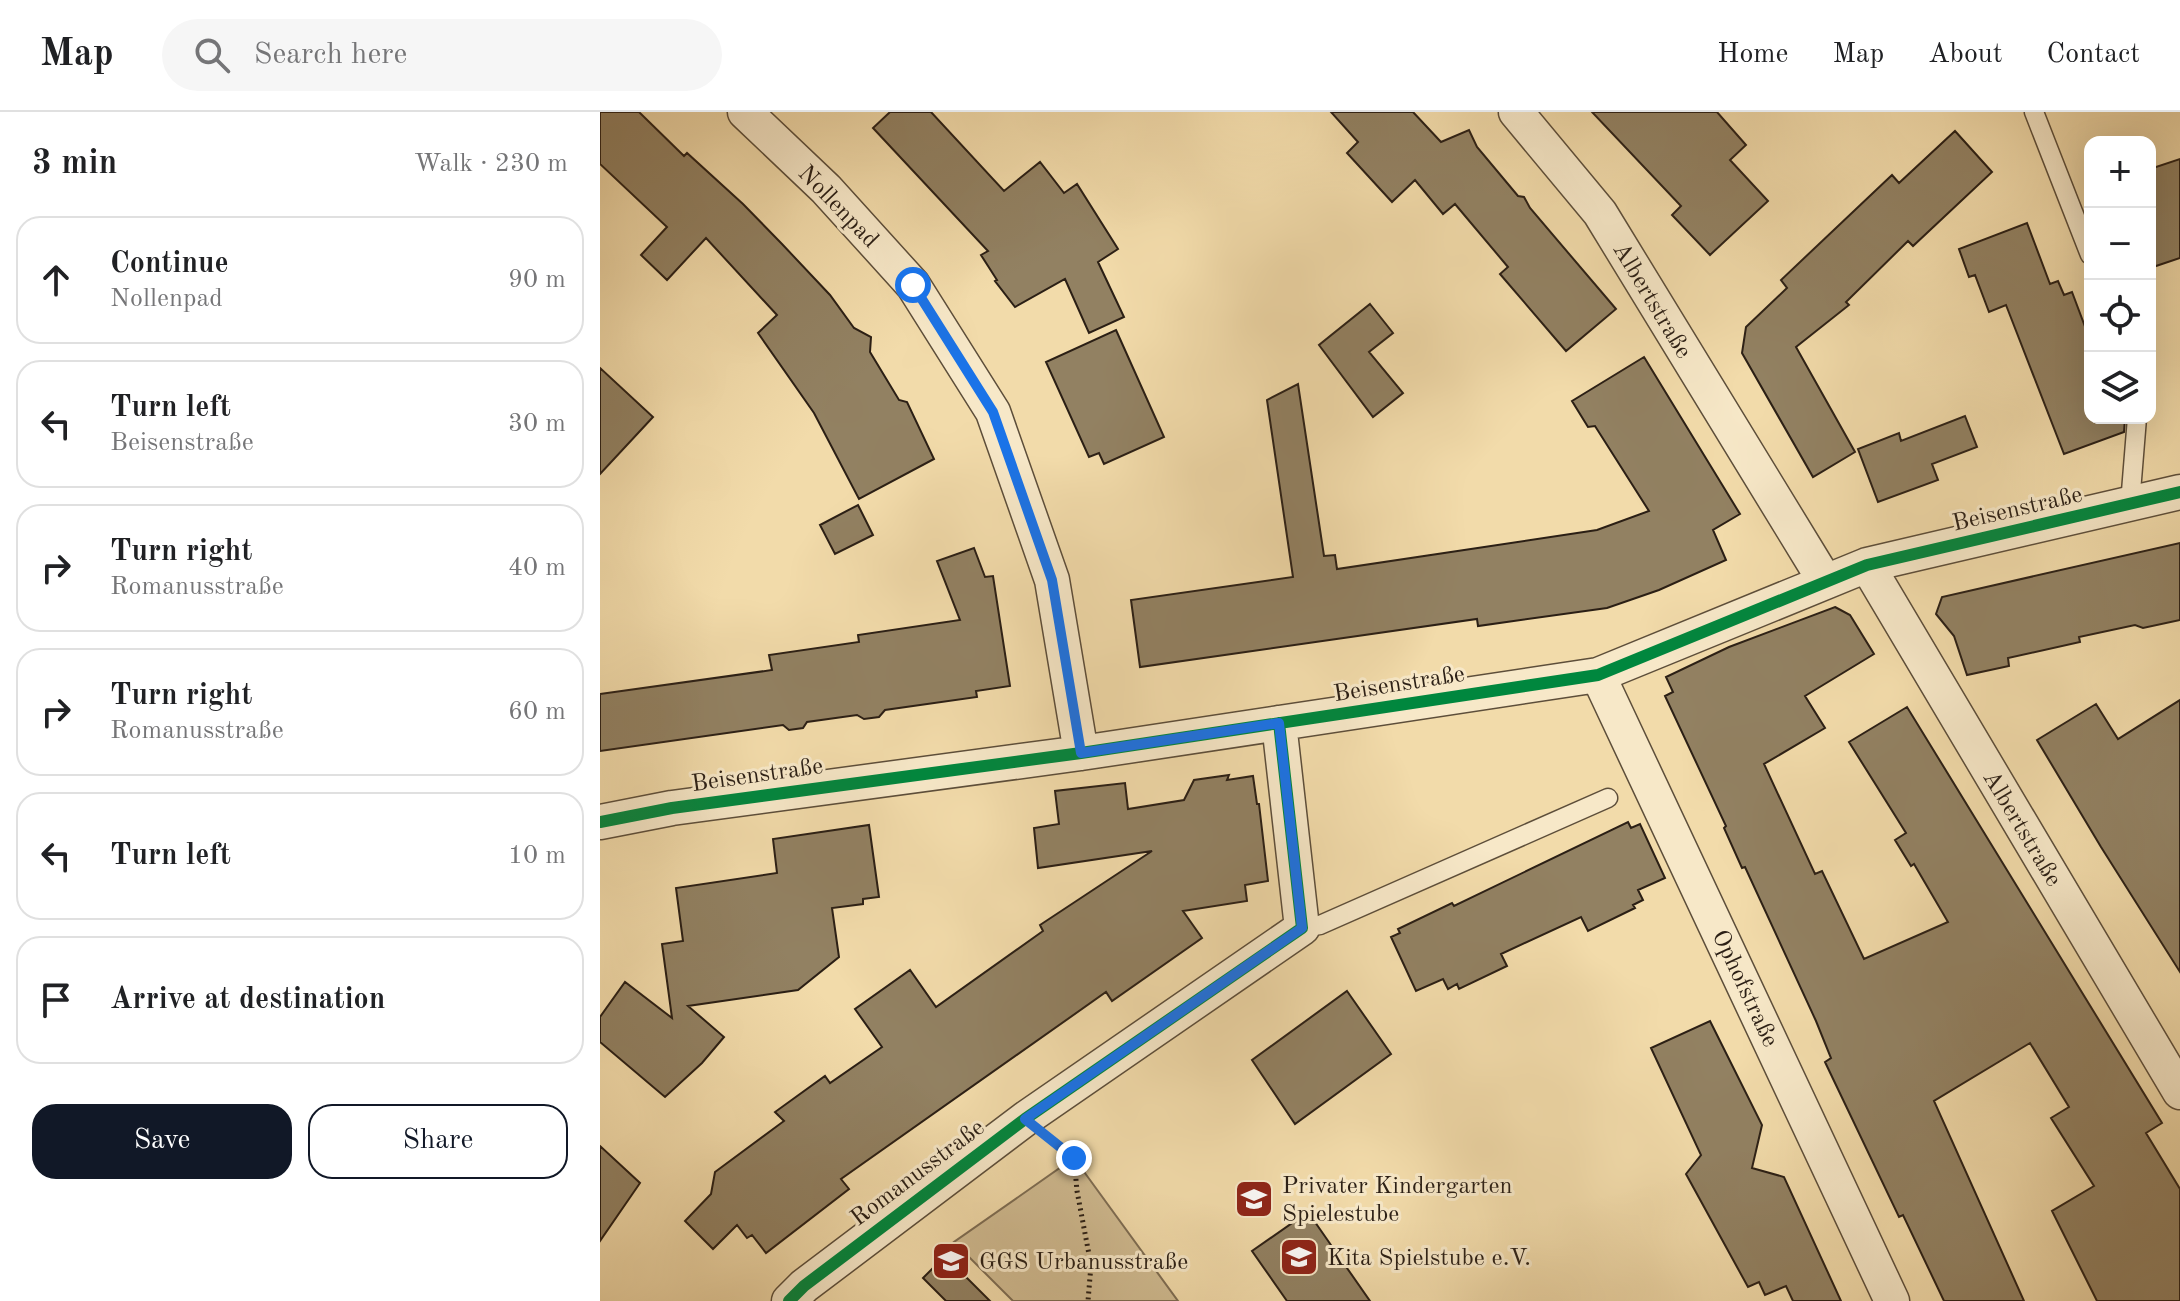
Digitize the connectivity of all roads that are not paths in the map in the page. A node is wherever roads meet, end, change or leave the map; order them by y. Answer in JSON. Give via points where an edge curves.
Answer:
{"nodes":[{"id":1,"x":745,"y":112,"type":"edge"},
{"id":2,"x":1516,"y":112,"type":"edge"},
{"id":3,"x":2034,"y":112,"type":"edge"},
{"id":4,"x":2084,"y":240,"type":"edge"},
{"id":5,"x":2137,"y":424,"type":"edge"},
{"id":6,"x":2180,"y":492,"type":"edge"},
{"id":7,"x":2130,"y":504,"type":"junction"},
{"id":8,"x":1867,"y":565,"type":"junction"},
{"id":9,"x":1825,"y":581,"type":"junction"},
{"id":10,"x":1598,"y":675,"type":"junction"},
{"id":11,"x":1279,"y":723,"type":"junction"},
{"id":12,"x":1081,"y":753,"type":"junction"},
{"id":13,"x":1608,"y":798,"type":"dead end"},
{"id":14,"x":600,"y":822,"type":"edge"},
{"id":15,"x":1302,"y":928,"type":"junction"},
{"id":16,"x":2180,"y":1092,"type":"edge"},
{"id":17,"x":789,"y":1301,"type":"edge"},
{"id":18,"x":1892,"y":1301,"type":"edge"}],
"edges":[{"from":1,"to":12,"type":"street","name":"Nollenpad","via":[[826,189],[913,285],[993,412],[1052,580]]},
{"from":2,"to":9,"type":"street","name":"Albertstraße","via":[[1600,213]]},
{"from":3,"to":4,"type":"lane"},
{"from":5,"to":7,"type":"lane"},
{"from":6,"to":7,"type":"street","name":"Beisenstraße"},
{"from":7,"to":8,"type":"street","name":"Beisenstraße"},
{"from":8,"to":9,"type":"street","name":"Beisenstraße"},
{"from":8,"to":16,"type":"street","name":"Albertstraße"},
{"from":9,"to":10,"type":"street","name":"Beisenstraße"},
{"from":10,"to":11,"type":"street","name":"Beisenstraße"},
{"from":10,"to":18,"type":"street","name":"Ophofstraße"},
{"from":11,"to":12,"type":"street","name":"Beisenstraße"},
{"from":11,"to":15,"type":"street"},
{"from":12,"to":14,"type":"street","name":"Beisenstraße"},
{"from":13,"to":15,"type":"lane","via":[[1320,925]]},
{"from":15,"to":17,"type":"street","name":"Romanusstraße","via":[[1025,1119]]}]}
